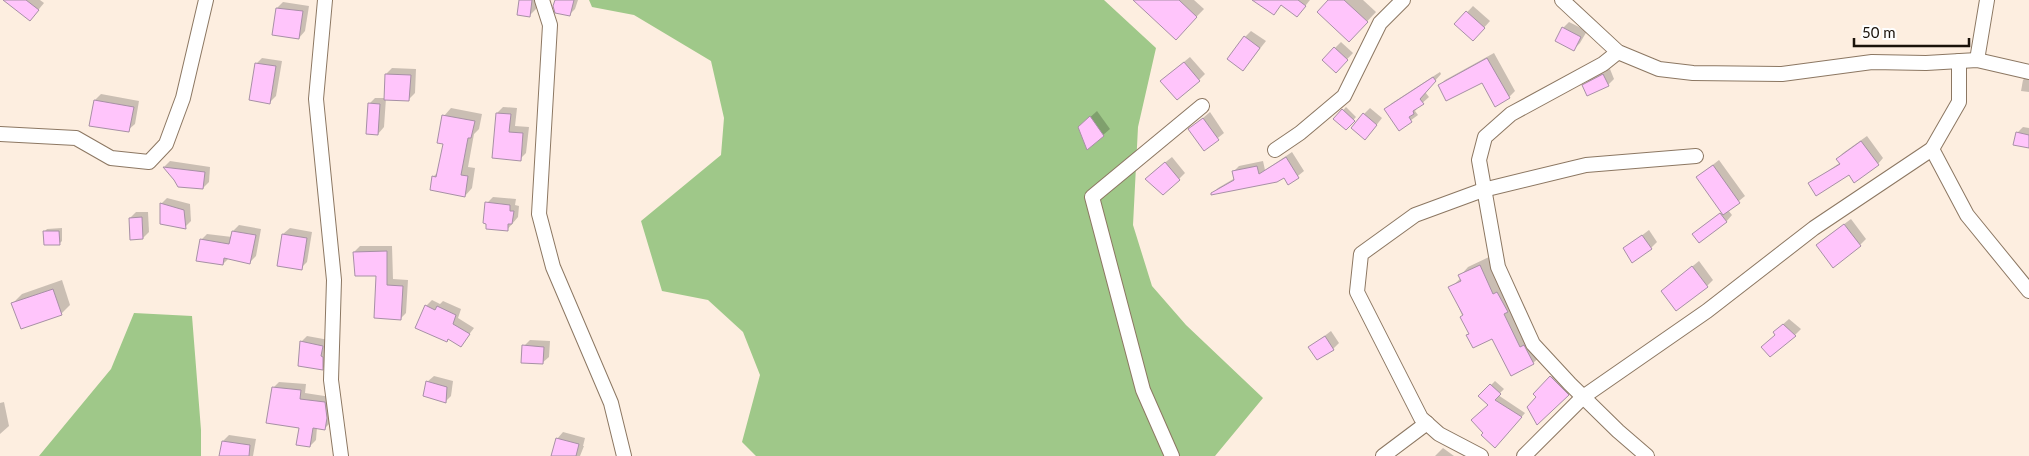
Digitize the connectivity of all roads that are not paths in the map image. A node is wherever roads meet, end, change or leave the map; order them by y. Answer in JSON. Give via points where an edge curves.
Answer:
{"nodes":[{"id":1,"x":206,"y":0,"type":"edge"},
{"id":2,"x":325,"y":0,"type":"edge"},
{"id":3,"x":542,"y":0,"type":"edge"},
{"id":4,"x":1403,"y":0,"type":"edge"},
{"id":5,"x":1562,"y":0,"type":"edge"},
{"id":6,"x":1987,"y":0,"type":"edge"},
{"id":7,"x":1618,"y":52,"type":"junction"},
{"id":8,"x":1977,"y":60,"type":"junction"},
{"id":9,"x":1959,"y":61,"type":"junction"},
{"id":10,"x":2029,"y":72,"type":"edge"},
{"id":11,"x":1202,"y":106,"type":"dead end"},
{"id":12,"x":0,"y":134,"type":"edge"},
{"id":13,"x":1932,"y":148,"type":"junction"},
{"id":14,"x":1275,"y":150,"type":"dead end"},
{"id":15,"x":1696,"y":156,"type":"dead end"},
{"id":16,"x":1483,"y":190,"type":"junction"},
{"id":17,"x":2029,"y":291,"type":"edge"},
{"id":18,"x":1583,"y":397,"type":"junction"},
{"id":19,"x":1428,"y":423,"type":"junction"},
{"id":20,"x":341,"y":456,"type":"edge"},
{"id":21,"x":624,"y":456,"type":"edge"},
{"id":22,"x":1172,"y":456,"type":"edge"},
{"id":23,"x":1383,"y":456,"type":"edge"},
{"id":24,"x":1481,"y":456,"type":"edge"},
{"id":25,"x":1524,"y":456,"type":"edge"},
{"id":26,"x":1647,"y":456,"type":"edge"}],
"edges":[{"from":1,"to":12,"type":"street","via":[[183,98],[166,144],[149,162],[111,158],[76,138]]},
{"from":2,"to":20,"type":"street","via":[[316,99],[334,280],[331,380]]},
{"from":3,"to":21,"type":"street","via":[[550,25],[539,214],[553,267],[611,403]]},
{"from":4,"to":14,"type":"street","via":[[1380,23],[1344,96]]},
{"from":5,"to":7,"type":"street"},
{"from":6,"to":8,"type":"street"},
{"from":7,"to":9,"type":"street","via":[[1660,69],[1729,74],[1782,74],[1872,62]]},
{"from":7,"to":16,"type":"street","via":[[1603,64],[1511,114],[1485,138],[1479,160]]},
{"from":8,"to":9,"type":"street"},
{"from":8,"to":10,"type":"street"},
{"from":9,"to":13,"type":"street","via":[[1959,102]]},
{"from":11,"to":22,"type":"street","via":[[1092,197],[1143,390]]},
{"from":13,"to":17,"type":"street","via":[[1967,215]]},
{"from":13,"to":18,"type":"street","via":[[1814,228],[1707,311]]},
{"from":15,"to":16,"type":"street","via":[[1586,165]]},
{"from":16,"to":18,"type":"street","via":[[1498,267],[1533,344]]},
{"from":16,"to":19,"type":"street","via":[[1415,216],[1361,254],[1357,292],[1421,418]]},
{"from":18,"to":25,"type":"street"},
{"from":18,"to":26,"type":"street"},
{"from":19,"to":23,"type":"street"},
{"from":19,"to":24,"type":"street","via":[[1440,434]]}]}
